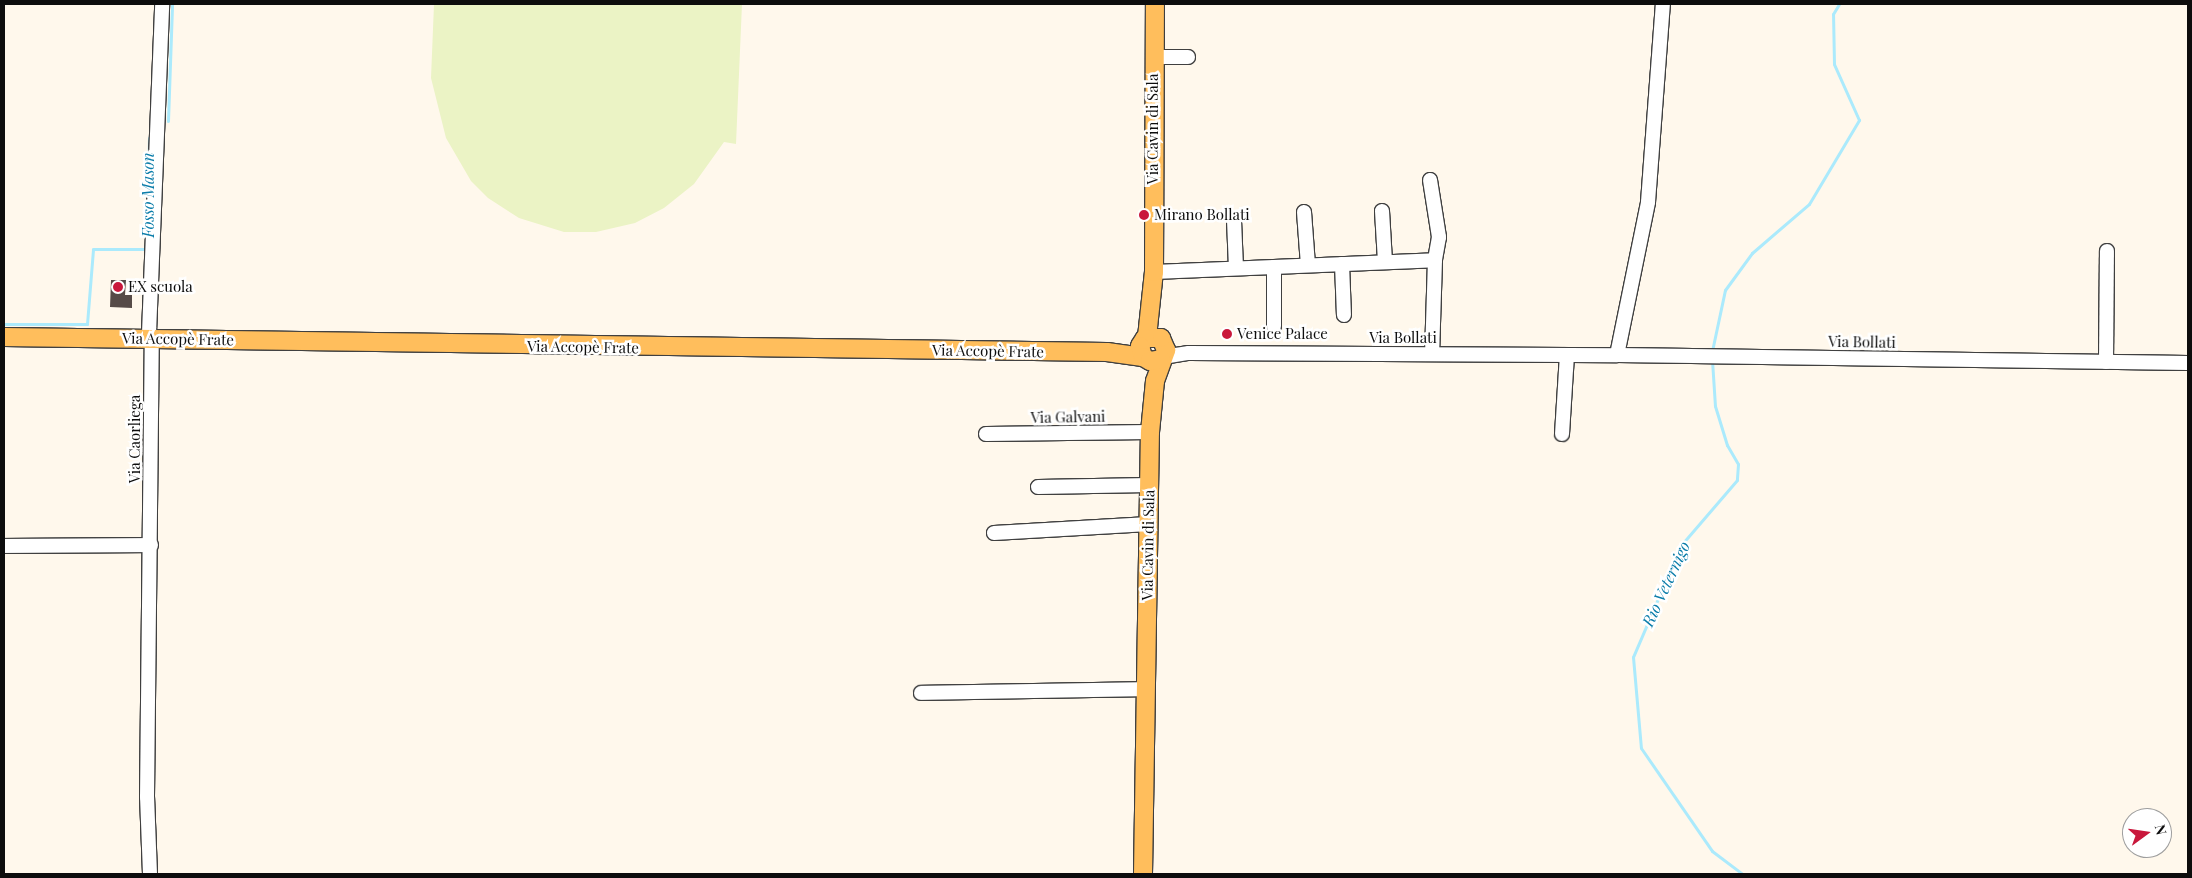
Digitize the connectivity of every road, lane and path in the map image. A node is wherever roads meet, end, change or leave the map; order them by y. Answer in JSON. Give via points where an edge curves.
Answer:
{"nodes":[{"id":1,"x":162,"y":4,"type":"edge"},
{"id":2,"x":1155,"y":4,"type":"edge"},
{"id":3,"x":1662,"y":4,"type":"edge"},
{"id":4,"x":1154,"y":57,"type":"junction"},
{"id":5,"x":1188,"y":57,"type":"dead end"},
{"id":6,"x":1430,"y":180,"type":"dead end"},
{"id":7,"x":1382,"y":210,"type":"dead end"},
{"id":8,"x":1304,"y":212,"type":"dead end"},
{"id":9,"x":1234,"y":220,"type":"dead end"},
{"id":10,"x":2107,"y":252,"type":"dead end"},
{"id":11,"x":1435,"y":260,"type":"junction"},
{"id":12,"x":1385,"y":262,"type":"junction"},
{"id":13,"x":1342,"y":264,"type":"junction"},
{"id":14,"x":1308,"y":265,"type":"junction"},
{"id":15,"x":1274,"y":267,"type":"junction"},
{"id":16,"x":1236,"y":268,"type":"junction"},
{"id":17,"x":1154,"y":278,"type":"junction"},
{"id":18,"x":1344,"y":315,"type":"dead end"},
{"id":19,"x":1274,"y":326,"type":"dead end"},
{"id":20,"x":4,"y":337,"type":"edge"},
{"id":21,"x":150,"y":339,"type":"junction"},
{"id":22,"x":1154,"y":349,"type":"junction"},
{"id":23,"x":1432,"y":354,"type":"junction"},
{"id":24,"x":1567,"y":355,"type":"junction"},
{"id":25,"x":1617,"y":355,"type":"junction"},
{"id":26,"x":2106,"y":362,"type":"junction"},
{"id":27,"x":2188,"y":363,"type":"edge"},
{"id":28,"x":1150,"y":432,"type":"junction"},
{"id":29,"x":986,"y":434,"type":"dead end"},
{"id":30,"x":1562,"y":434,"type":"dead end"},
{"id":31,"x":1149,"y":485,"type":"junction"},
{"id":32,"x":1038,"y":487,"type":"dead end"},
{"id":33,"x":1148,"y":524,"type":"junction"},
{"id":34,"x":994,"y":533,"type":"dead end"},
{"id":35,"x":4,"y":546,"type":"edge"},
{"id":36,"x":152,"y":546,"type":"junction"},
{"id":37,"x":1146,"y":689,"type":"junction"},
{"id":38,"x":921,"y":693,"type":"dead end"},
{"id":39,"x":150,"y":874,"type":"edge"},
{"id":40,"x":1143,"y":874,"type":"edge"}],
"edges":[{"from":1,"to":21,"type":"street","name":"Via Caorliega"},
{"from":2,"to":4,"type":"main road","name":"Via Cavin di Sala"},
{"from":3,"to":25,"type":"street","via":[[1648,202]]},
{"from":4,"to":5,"type":"street"},
{"from":4,"to":17,"type":"main road","name":"Via Cavin di Sala"},
{"from":6,"to":11,"type":"street","via":[[1439,237]]},
{"from":7,"to":12,"type":"street"},
{"from":8,"to":14,"type":"street"},
{"from":9,"to":16,"type":"street"},
{"from":10,"to":26,"type":"street"},
{"from":11,"to":12,"type":"street"},
{"from":11,"to":23,"type":"street"},
{"from":12,"to":13,"type":"street"},
{"from":13,"to":14,"type":"street"},
{"from":13,"to":18,"type":"street"},
{"from":14,"to":15,"type":"street"},
{"from":15,"to":16,"type":"street"},
{"from":15,"to":19,"type":"street"},
{"from":16,"to":17,"type":"street"},
{"from":17,"to":22,"type":"main road","name":"Via Cavin di Sala"},
{"from":20,"to":21,"type":"main road","name":"Via Accopè Frate"},
{"from":21,"to":22,"type":"main road","name":"Via Accopè Frate","via":[[1107,352]]},
{"from":21,"to":36,"type":"street","name":"Via Caorliega"},
{"from":22,"to":23,"type":"street","name":"Via Bollati","via":[[1189,353]]},
{"from":22,"to":28,"type":"main road","name":"Via Cavin di Sala"},
{"from":23,"to":24,"type":"street","name":"Via Bollati"},
{"from":24,"to":25,"type":"street","name":"Via Bollati"},
{"from":24,"to":30,"type":"street"},
{"from":25,"to":26,"type":"street","name":"Via Bollati"},
{"from":26,"to":27,"type":"street","name":"Via Bollati"},
{"from":28,"to":29,"type":"street","name":"Via Galvani"},
{"from":28,"to":31,"type":"main road","name":"Via Cavin di Sala"},
{"from":31,"to":32,"type":"street"},
{"from":31,"to":33,"type":"main road","name":"Via Cavin di Sala"},
{"from":33,"to":34,"type":"street"},
{"from":33,"to":37,"type":"main road","name":"Via Cavin di Sala"},
{"from":35,"to":36,"type":"street"},
{"from":36,"to":39,"type":"street","name":"Via Caorliega","via":[[147,797]]},
{"from":37,"to":38,"type":"street"},
{"from":37,"to":40,"type":"main road","name":"Via Cavin di Sala"}]}
